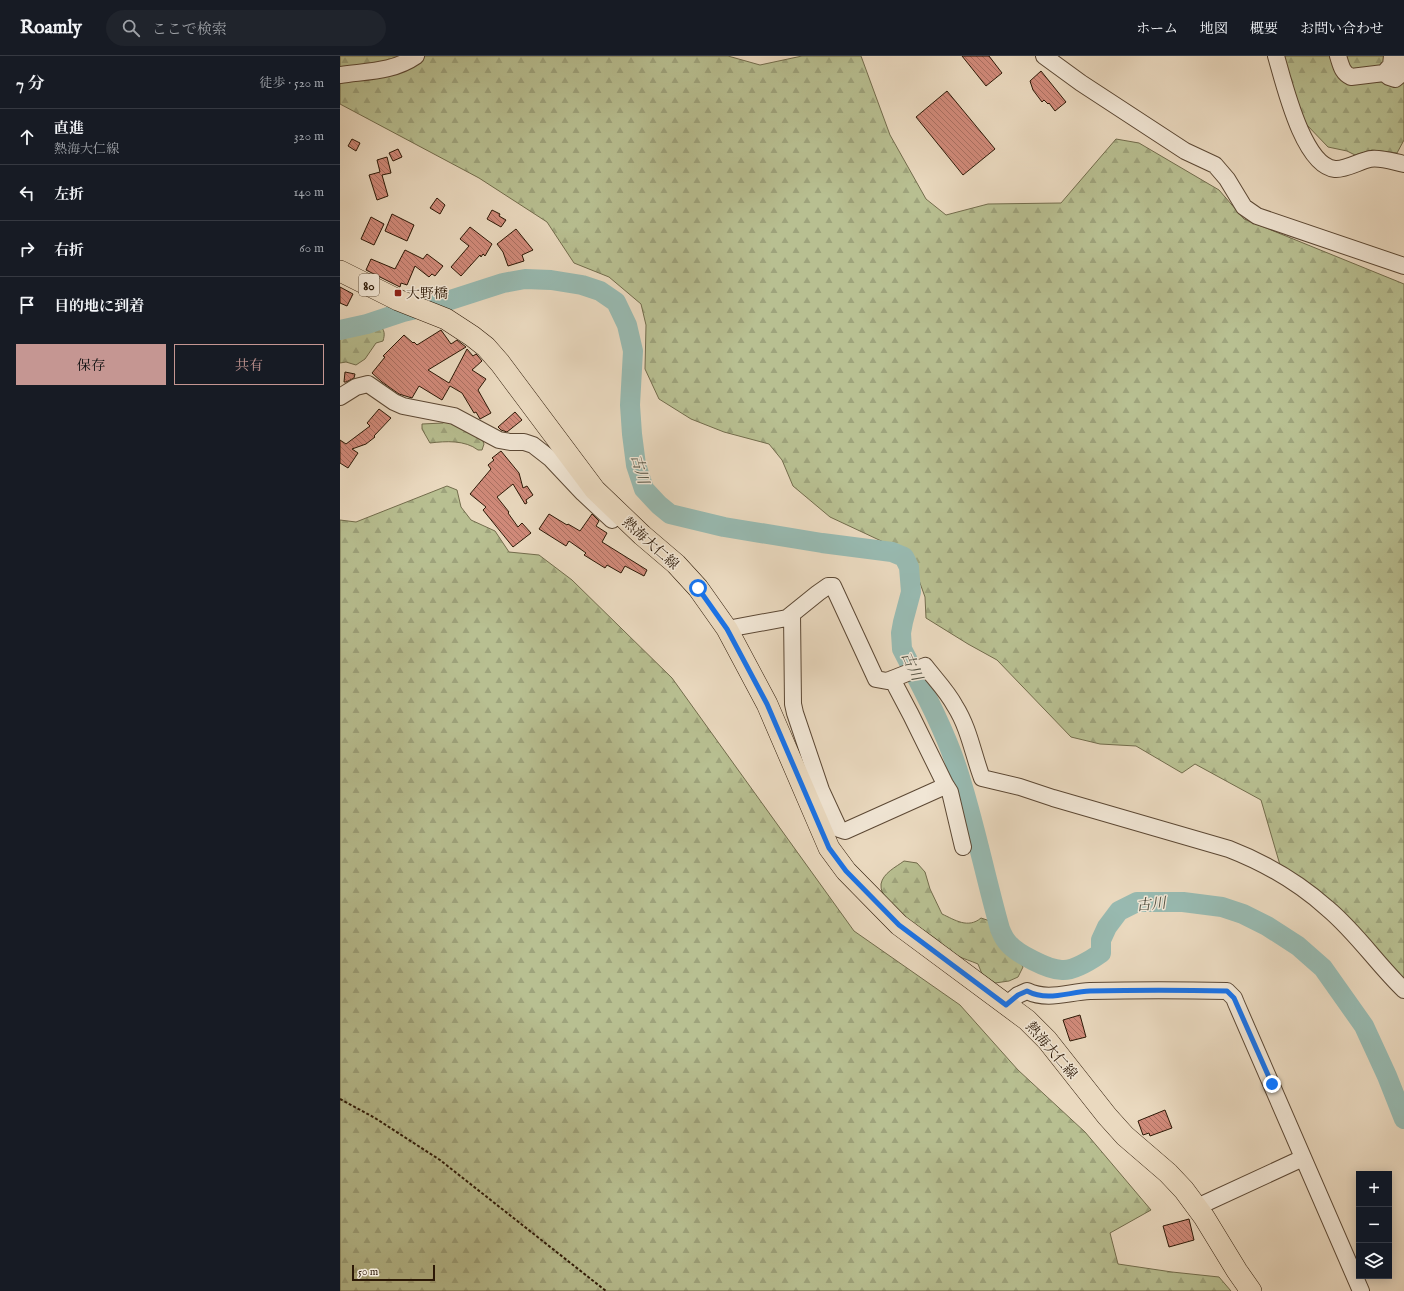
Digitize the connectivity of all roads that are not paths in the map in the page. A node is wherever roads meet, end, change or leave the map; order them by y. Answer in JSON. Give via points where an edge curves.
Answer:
{"nodes":[{"id":1,"x":416,"y":56,"type":"edge"},
{"id":2,"x":1044,"y":56,"type":"edge"},
{"id":3,"x":1276,"y":56,"type":"edge"},
{"id":4,"x":1338,"y":56,"type":"edge"},
{"id":5,"x":1392,"y":56,"type":"edge"},
{"id":6,"x":1404,"y":64,"type":"edge"},
{"id":7,"x":1384,"y":73,"type":"junction"},
{"id":8,"x":340,"y":75,"type":"edge"},
{"id":9,"x":1404,"y":164,"type":"edge"},
{"id":10,"x":1404,"y":266,"type":"edge"},
{"id":11,"x":340,"y":271,"type":"edge"},
{"id":12,"x":340,"y":397,"type":"edge"},
{"id":13,"x":642,"y":535,"type":"junction"},
{"id":14,"x":792,"y":614,"type":"junction"},
{"id":15,"x":727,"y":629,"type":"junction"},
{"id":16,"x":895,"y":677,"type":"junction"},
{"id":17,"x":945,"y":784,"type":"junction"},
{"id":18,"x":963,"y":847,"type":"dead end"},
{"id":19,"x":1404,"y":990,"type":"edge"},
{"id":20,"x":1006,"y":1005,"type":"junction"},
{"id":21,"x":1304,"y":1158,"type":"junction"},
{"id":22,"x":1197,"y":1207,"type":"junction"},
{"id":23,"x":1251,"y":1291,"type":"edge"},
{"id":24,"x":1361,"y":1291,"type":"edge"}],
"edges":[{"from":1,"to":8,"type":"street","via":[[389,69]]},
{"from":2,"to":10,"type":"street","via":[[1185,151],[1215,165],[1244,207],[1257,216]]},
{"from":3,"to":9,"type":"street","via":[[1296,123],[1312,152],[1324,166],[1336,170],[1372,159]]},
{"from":4,"to":7,"type":"street","via":[[1346,75]]},
{"from":5,"to":7,"type":"street","via":[[1391,65]]},
{"from":6,"to":7,"type":"street","via":[[1401,74],[1395,78]]},
{"from":11,"to":13,"type":"main road","name":"熱海大仁線","number":"80","via":[[398,300],[446,319],[486,347],[500,362],[595,490]]},
{"from":12,"to":13,"type":"street","via":[[356,387],[368,384],[403,406],[454,416],[499,440],[528,443],[551,459],[614,522]]},
{"from":13,"to":15,"type":"main road","name":"熱海大仁線","number":"80","via":[[682,570]]},
{"from":14,"to":15,"type":"street","via":[[781,620]]},
{"from":14,"to":16,"type":"street","via":[[828,586],[833,586],[876,679],[887,681]]},
{"from":14,"to":17,"type":"street","via":[[794,708],[821,790],[839,829],[845,831]]},
{"from":15,"to":20,"type":"main road","name":"熱海大仁線","number":"80","via":[[767,704],[829,848],[846,871],[899,925]]},
{"from":16,"to":17,"type":"street"},
{"from":16,"to":19,"type":"street","via":[[925,666],[955,706],[982,778],[1020,787],[1252,858],[1300,885],[1328,908]]},
{"from":17,"to":18,"type":"street","via":[[950,792]]},
{"from":20,"to":21,"type":"street","via":[[1027,991],[1051,996],[1089,991],[1227,991],[1234,998]]},
{"from":20,"to":22,"type":"main road","name":"熱海大仁線","number":"80","via":[[1027,1020],[1047,1040],[1107,1116],[1125,1136],[1168,1173]]},
{"from":21,"to":22,"type":"street"},
{"from":21,"to":24,"type":"street"},
{"from":22,"to":23,"type":"main road","name":"熱海大仁線","number":"80"}]}
